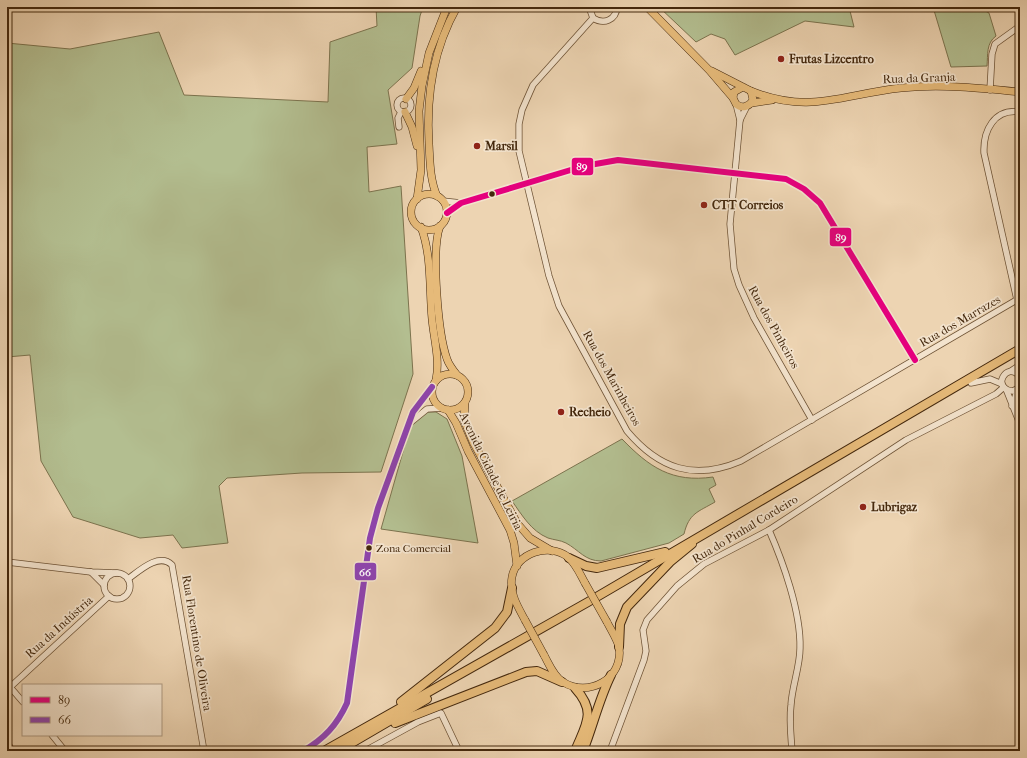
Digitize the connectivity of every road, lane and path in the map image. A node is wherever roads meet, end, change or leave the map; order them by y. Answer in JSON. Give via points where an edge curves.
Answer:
{"nodes":[{"id":1,"x":447,"y":7,"type":"edge"},
{"id":2,"x":457,"y":7,"type":"edge"},
{"id":3,"x":589,"y":7,"type":"edge"},
{"id":4,"x":617,"y":7,"type":"edge"},
{"id":5,"x":647,"y":7,"type":"edge"},
{"id":6,"x":594,"y":18,"type":"junction"},
{"id":7,"x":1020,"y":26,"type":"edge"},
{"id":8,"x":429,"y":53,"type":"junction"},
{"id":9,"x":710,"y":70,"type":"junction"},
{"id":10,"x":742,"y":87,"type":"junction"},
{"id":11,"x":990,"y":90,"type":"junction"},
{"id":12,"x":751,"y":91,"type":"junction"},
{"id":13,"x":1020,"y":92,"type":"edge"},
{"id":14,"x":406,"y":99,"type":"junction"},
{"id":15,"x":772,"y":100,"type":"junction"},
{"id":16,"x":734,"y":101,"type":"junction"},
{"id":17,"x":749,"y":104,"type":"junction"},
{"id":18,"x":403,"y":112,"type":"junction"},
{"id":19,"x":1020,"y":112,"type":"edge"},
{"id":20,"x":740,"y":120,"type":"junction"},
{"id":21,"x":399,"y":127,"type":"dead end"},
{"id":22,"x":421,"y":162,"type":"junction"},
{"id":23,"x":734,"y":173,"type":"junction"},
{"id":24,"x":526,"y":184,"type":"junction"},
{"id":25,"x":437,"y":196,"type":"junction"},
{"id":26,"x":417,"y":199,"type":"junction"},
{"id":27,"x":443,"y":201,"type":"junction"},
{"id":28,"x":461,"y":203,"type":"junction"},
{"id":29,"x":447,"y":213,"type":"junction"},
{"id":30,"x":440,"y":226,"type":"junction"},
{"id":31,"x":421,"y":227,"type":"junction"},
{"id":32,"x":1019,"y":299,"type":"edge"},
{"id":33,"x":1020,"y":349,"type":"edge"},
{"id":34,"x":1020,"y":355,"type":"edge"},
{"id":35,"x":914,"y":360,"type":"junction"},
{"id":36,"x":1020,"y":365,"type":"edge"},
{"id":37,"x":1011,"y":371,"type":"junction"},
{"id":38,"x":457,"y":375,"type":"junction"},
{"id":39,"x":1020,"y":375,"type":"edge"},
{"id":40,"x":436,"y":380,"type":"junction"},
{"id":41,"x":971,"y":383,"type":"junction"},
{"id":42,"x":1019,"y":386,"type":"edge"},
{"id":43,"x":432,"y":387,"type":"junction"},
{"id":44,"x":1004,"y":387,"type":"junction"},
{"id":45,"x":465,"y":404,"type":"junction"},
{"id":46,"x":1012,"y":406,"type":"junction"},
{"id":47,"x":445,"y":409,"type":"junction"},
{"id":48,"x":812,"y":420,"type":"junction"},
{"id":49,"x":409,"y":423,"type":"junction"},
{"id":50,"x":1020,"y":424,"type":"edge"},
{"id":51,"x":769,"y":530,"type":"junction"},
{"id":52,"x":692,"y":544,"type":"junction"},
{"id":53,"x":677,"y":549,"type":"junction"},
{"id":54,"x":552,"y":551,"type":"junction"},
{"id":55,"x":569,"y":558,"type":"junction"},
{"id":56,"x":7,"y":562,"type":"edge"},
{"id":57,"x":517,"y":566,"type":"junction"},
{"id":58,"x":91,"y":572,"type":"junction"},
{"id":59,"x":117,"y":573,"type":"junction"},
{"id":60,"x":128,"y":579,"type":"junction"},
{"id":61,"x":104,"y":585,"type":"junction"},
{"id":62,"x":512,"y":588,"type":"junction"},
{"id":63,"x":109,"y":596,"type":"junction"},
{"id":64,"x":619,"y":647,"type":"junction"},
{"id":65,"x":611,"y":675,"type":"junction"},
{"id":66,"x":562,"y":682,"type":"junction"},
{"id":67,"x":574,"y":688,"type":"junction"},
{"id":68,"x":9,"y":689,"type":"edge"},
{"id":69,"x":22,"y":701,"type":"edge"},
{"id":70,"x":367,"y":735,"type":"junction"},
{"id":71,"x":53,"y":736,"type":"edge"},
{"id":72,"x":7,"y":742,"type":"edge"},
{"id":73,"x":337,"y":747,"type":"edge"},
{"id":74,"x":12,"y":751,"type":"edge"},
{"id":75,"x":65,"y":751,"type":"edge"},
{"id":76,"x":204,"y":751,"type":"edge"},
{"id":77,"x":304,"y":751,"type":"edge"},
{"id":78,"x":324,"y":751,"type":"edge"},
{"id":79,"x":365,"y":751,"type":"edge"},
{"id":80,"x":459,"y":751,"type":"edge"},
{"id":81,"x":575,"y":751,"type":"edge"},
{"id":82,"x":583,"y":751,"type":"edge"},
{"id":83,"x":610,"y":751,"type":"edge"},
{"id":84,"x":792,"y":751,"type":"edge"}],
"edges":[{"from":1,"to":8,"type":"main road"},
{"from":2,"to":25,"type":"main road","via":[[436,59],[429,98],[430,166]]},
{"from":3,"to":6,"type":"street"},
{"from":4,"to":6,"type":"street","via":[[614,16],[607,21],[597,21]]},
{"from":5,"to":9,"type":"main road"},
{"from":6,"to":24,"type":"street","name":"Rua dos Marinheiros","via":[[542,73],[527,98],[519,124],[519,150]]},
{"from":7,"to":11,"type":"street","via":[[995,44]]},
{"from":8,"to":14,"type":"main road","via":[[414,88]]},
{"from":8,"to":22,"type":"main road","via":[[420,102]]},
{"from":9,"to":10,"type":"main road"},
{"from":9,"to":16,"type":"main road"},
{"from":10,"to":12,"type":"main road"},
{"from":10,"to":16,"type":"main road","via":[[734,92]]},
{"from":11,"to":13,"type":"main road","name":"Rua da Granja"},
{"from":11,"to":15,"type":"main road","name":"Rua da Granja","via":[[902,88],[825,102]]},
{"from":12,"to":15,"type":"main road","name":"Rua da Granja"},
{"from":12,"to":17,"type":"main road","via":[[753,96]]},
{"from":14,"to":18,"type":"street","via":[[411,106]]},
{"from":14,"to":18,"type":"street","via":[[399,100],[397,104],[398,109]]},
{"from":15,"to":17,"type":"main road","name":"Rua da Granja"},
{"from":16,"to":17,"type":"main road","via":[[741,107]]},
{"from":16,"to":20,"type":"street","name":"Rua dos Pinheiros"},
{"from":17,"to":20,"type":"street","name":"Rua dos Pinheiros"},
{"from":18,"to":21,"type":"street","via":[[398,118]]},
{"from":18,"to":22,"type":"main road","via":[[412,127]]},
{"from":19,"to":32,"type":"street","name":"Rua dos Marrazes","via":[[1003,114],[993,121],[986,130],[984,141],[984,153]]},
{"from":20,"to":23,"type":"street","name":"Rua dos Pinheiros"},
{"from":22,"to":26,"type":"main road"},
{"from":23,"to":24,"type":"street","via":[[618,160],[584,166]]},
{"from":23,"to":35,"type":"street","via":[[786,179],[804,189],[820,203]]},
{"from":23,"to":48,"type":"street","name":"Rua dos Pinheiros","via":[[730,236],[738,286]]},
{"from":24,"to":28,"type":"street"},
{"from":24,"to":48,"type":"street","name":"Rua dos Marinheiros","via":[[559,306],[627,431],[642,448],[658,460],[677,468],[688,471],[711,470],[741,461]]},
{"from":25,"to":26,"type":"main road","via":[[425,195]]},
{"from":25,"to":27,"type":"main road"},
{"from":26,"to":31,"type":"main road","via":[[412,214]]},
{"from":27,"to":28,"type":"street"},
{"from":27,"to":29,"type":"main road"},
{"from":28,"to":29,"type":"street"},
{"from":29,"to":30,"type":"main road","via":[[445,221]]},
{"from":30,"to":31,"type":"main road","via":[[432,229]]},
{"from":30,"to":38,"type":"main road","via":[[435,246],[442,335],[447,360]]},
{"from":31,"to":40,"type":"main road","via":[[426,245],[438,358]]},
{"from":32,"to":35,"type":"street","name":"Rua dos Marrazes"},
{"from":33,"to":53,"type":"highway"},
{"from":34,"to":41,"type":"highway"},
{"from":35,"to":48,"type":"street","name":"Rua dos Marinheiros"},
{"from":36,"to":37,"type":"street"},
{"from":37,"to":39,"type":"street"},
{"from":37,"to":44,"type":"street","via":[[1003,376]]},
{"from":38,"to":40,"type":"main road","via":[[446,374]]},
{"from":38,"to":45,"type":"main road","via":[[468,387]]},
{"from":40,"to":43,"type":"main road"},
{"from":41,"to":44,"type":"street","via":[[990,379]]},
{"from":41,"to":52,"type":"highway"},
{"from":42,"to":44,"type":"street","via":[[1013,391]]},
{"from":42,"to":46,"type":"street"},
{"from":43,"to":47,"type":"main road","via":[[433,399]]},
{"from":43,"to":49,"type":"street","via":[[413,412]]},
{"from":44,"to":46,"type":"street"},
{"from":44,"to":51,"type":"street","name":"Rua do Pinhal Cordeiro","via":[[996,394],[906,440]]},
{"from":45,"to":47,"type":"main road","via":[[459,408]]},
{"from":45,"to":54,"type":"main road","name":"Avenida Cidade de Leiria","via":[[464,420],[473,442],[517,523],[530,538]]},
{"from":46,"to":50,"type":"street"},
{"from":47,"to":49,"type":"street","via":[[427,409]]},
{"from":47,"to":57,"type":"main road","name":"Avenida Cidade de Leiria","via":[[456,423],[510,530]]},
{"from":49,"to":77,"type":"street","via":[[380,502],[370,538],[347,703],[332,729]]},
{"from":51,"to":83,"type":"street","name":"Rua do Pinhal Cordeiro","via":[[704,564],[677,586],[647,620],[643,630],[646,651],[644,660]]},
{"from":51,"to":84,"type":"street","via":[[780,555],[800,637],[791,705]]},
{"from":52,"to":64,"type":"highway","via":[[670,562],[627,607],[620,624]]},
{"from":52,"to":70,"type":"highway"},
{"from":53,"to":55,"type":"highway","via":[[598,568],[586,566]]},
{"from":53,"to":73,"type":"highway"},
{"from":54,"to":55,"type":"main road","name":"Avenida Cidade de Leiria"},
{"from":54,"to":57,"type":"main road","via":[[531,554],[522,559]]},
{"from":55,"to":64,"type":"main road","bridge":true},
{"from":56,"to":58,"type":"street"},
{"from":57,"to":62,"type":"main road","via":[[512,577]]},
{"from":58,"to":59,"type":"street"},
{"from":58,"to":61,"type":"street"},
{"from":59,"to":60,"type":"street"},
{"from":59,"to":61,"type":"street","via":[[110,575]]},
{"from":60,"to":63,"type":"street","via":[[129,591],[124,597],[117,599]]},
{"from":60,"to":76,"type":"street","name":"Rua Florentino de Oliveira","via":[[157,560],[164,560],[172,565]]},
{"from":61,"to":63,"type":"street"},
{"from":62,"to":66,"type":"main road","bridge":true,"via":[[515,601],[525,620],[554,673]]},
{"from":62,"to":73,"type":"highway","via":[[507,612],[495,628],[408,698],[346,736]]},
{"from":63,"to":68,"type":"street","name":"Rua da Indústria"},
{"from":64,"to":65,"type":"main road","via":[[616,665]]},
{"from":65,"to":67,"type":"main road","via":[[596,686],[586,689]]},
{"from":65,"to":82,"type":"highway","via":[[602,693]]},
{"from":66,"to":67,"type":"main road"},
{"from":66,"to":70,"type":"highway","via":[[537,671],[526,672]]},
{"from":67,"to":81,"type":"highway","via":[[585,700],[588,709]]},
{"from":68,"to":69,"type":"street"},
{"from":70,"to":73,"type":"highway"},
{"from":71,"to":75,"type":"street"},
{"from":72,"to":74,"type":"street"},
{"from":73,"to":78,"type":"highway"},
{"from":79,"to":80,"type":"street","via":[[418,722],[441,713]]}]}
